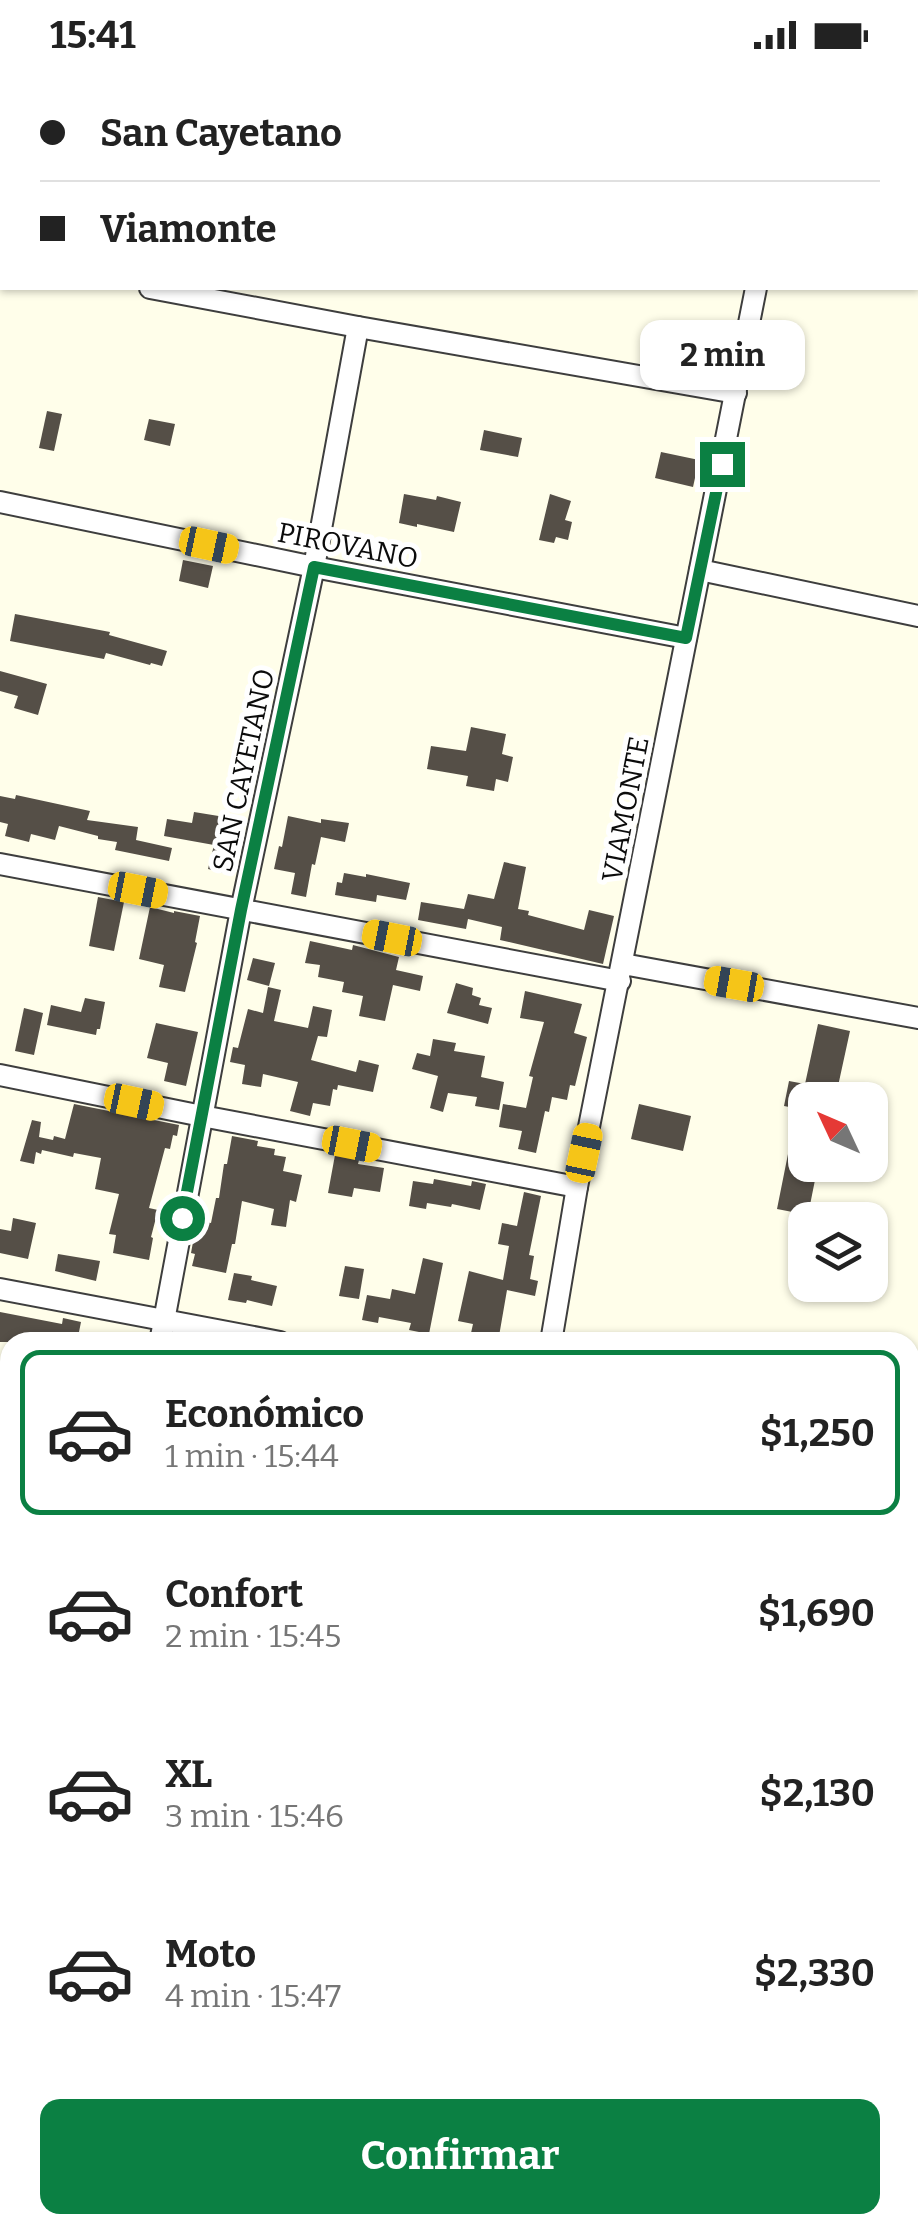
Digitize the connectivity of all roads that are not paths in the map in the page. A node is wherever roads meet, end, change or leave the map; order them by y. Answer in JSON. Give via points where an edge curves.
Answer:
{"nodes":[{"id":1,"x":161,"y":290,"type":"edge"},
{"id":2,"x":756,"y":290,"type":"edge"},
{"id":3,"x":358,"y":327,"type":"junction"},
{"id":4,"x":736,"y":393,"type":"junction"},
{"id":5,"x":0,"y":502,"type":"edge"},
{"id":6,"x":314,"y":567,"type":"junction"},
{"id":7,"x":700,"y":570,"type":"junction"},
{"id":8,"x":918,"y":616,"type":"edge"},
{"id":9,"x":686,"y":638,"type":"junction"},
{"id":10,"x":0,"y":864,"type":"edge"},
{"id":11,"x":241,"y":910,"type":"junction"},
{"id":12,"x":621,"y":972,"type":"junction"},
{"id":13,"x":918,"y":1018,"type":"edge"},
{"id":14,"x":0,"y":1074,"type":"edge"},
{"id":15,"x":202,"y":1116,"type":"junction"},
{"id":16,"x":578,"y":1187,"type":"junction"},
{"id":17,"x":0,"y":1289,"type":"edge"},
{"id":18,"x":163,"y":1320,"type":"junction"},
{"id":19,"x":161,"y":1332,"type":"edge"},
{"id":20,"x":227,"y":1332,"type":"edge"},
{"id":21,"x":552,"y":1332,"type":"edge"},
{"id":22,"x":0,"y":1622,"type":"edge"},
{"id":23,"x":0,"y":1648,"type":"edge"}],
"edges":[{"from":1,"to":3,"type":"street"},
{"from":2,"to":4,"type":"street","name":"VIAMONTE"},
{"from":3,"to":4,"type":"street"},
{"from":3,"to":6,"type":"street","name":"SAN CAYETANO"},
{"from":4,"to":7,"type":"street","name":"VIAMONTE"},
{"from":5,"to":6,"type":"street","name":"PIROVANO"},
{"from":6,"to":9,"type":"street","name":"PIROVANO"},
{"from":6,"to":11,"type":"street","name":"SAN CAYETANO"},
{"from":7,"to":8,"type":"street"},
{"from":7,"to":9,"type":"street","name":"VIAMONTE"},
{"from":9,"to":12,"type":"street","name":"VIAMONTE"},
{"from":10,"to":11,"type":"street"},
{"from":11,"to":12,"type":"street"},
{"from":11,"to":15,"type":"street","name":"SAN CAYETANO"},
{"from":12,"to":13,"type":"street"},
{"from":12,"to":16,"type":"street","name":"VIAMONTE"},
{"from":14,"to":15,"type":"street"},
{"from":15,"to":16,"type":"street"},
{"from":15,"to":18,"type":"street","name":"SAN CAYETANO"},
{"from":16,"to":21,"type":"street","name":"VIAMONTE"},
{"from":17,"to":18,"type":"street"},
{"from":18,"to":19,"type":"street","name":"SAN CAYETANO"},
{"from":18,"to":20,"type":"street"},
{"from":22,"to":23,"type":"street"}]}
